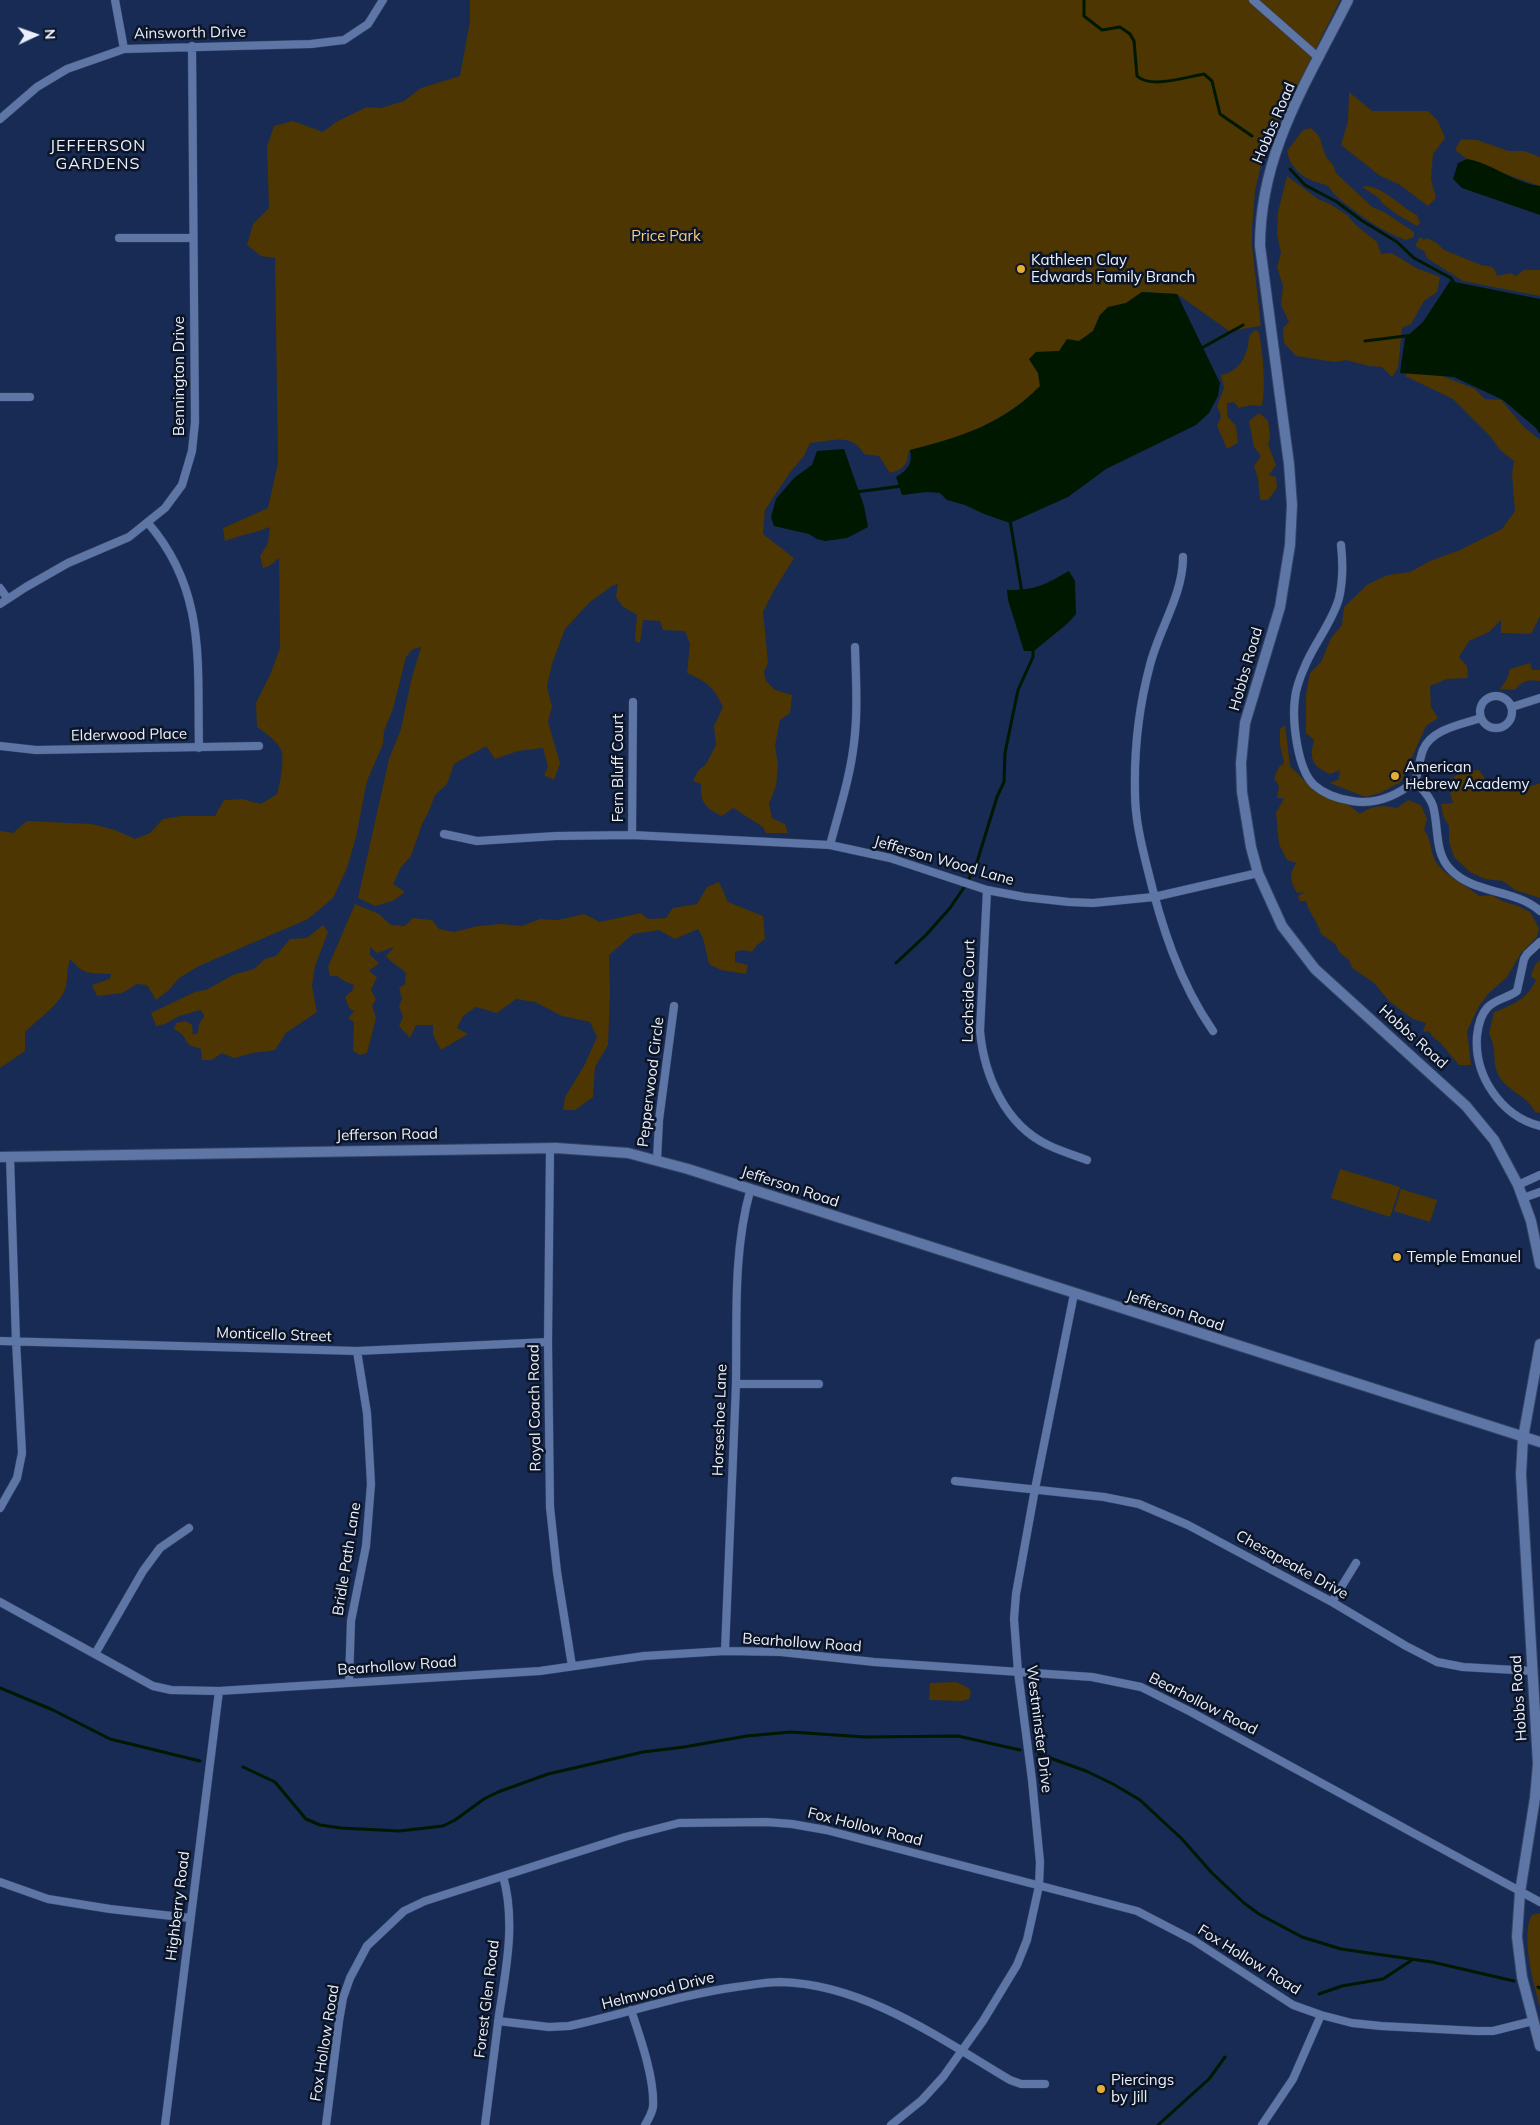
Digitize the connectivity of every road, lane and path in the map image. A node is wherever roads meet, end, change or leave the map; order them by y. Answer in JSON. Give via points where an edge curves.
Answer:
{"nodes":[{"id":1,"x":115,"y":0,"type":"edge"},
{"id":2,"x":383,"y":0,"type":"edge"},
{"id":3,"x":1253,"y":0,"type":"edge"},
{"id":4,"x":1348,"y":0,"type":"edge"},
{"id":5,"x":192,"y":46,"type":"junction"},
{"id":6,"x":124,"y":48,"type":"junction"},
{"id":7,"x":1319,"y":58,"type":"junction"},
{"id":8,"x":0,"y":119,"type":"edge"},
{"id":9,"x":119,"y":238,"type":"dead end"},
{"id":10,"x":192,"y":238,"type":"junction"},
{"id":11,"x":0,"y":397,"type":"edge"},
{"id":12,"x":30,"y":397,"type":"dead end"},
{"id":13,"x":148,"y":523,"type":"junction"},
{"id":14,"x":1341,"y":545,"type":"dead end"},
{"id":15,"x":1183,"y":557,"type":"dead end"},
{"id":16,"x":0,"y":588,"type":"edge"},
{"id":17,"x":7,"y":598,"type":"junction"},
{"id":18,"x":0,"y":604,"type":"edge"},
{"id":19,"x":855,"y":647,"type":"dead end"},
{"id":20,"x":1540,"y":698,"type":"edge"},
{"id":21,"x":632,"y":702,"type":"dead end"},
{"id":22,"x":1512,"y":707,"type":"junction"},
{"id":23,"x":1481,"y":718,"type":"junction"},
{"id":24,"x":0,"y":746,"type":"edge"},
{"id":25,"x":259,"y":746,"type":"dead end"},
{"id":26,"x":199,"y":748,"type":"junction"},
{"id":27,"x":1415,"y":781,"type":"junction"},
{"id":28,"x":444,"y":834,"type":"dead end"},
{"id":29,"x":632,"y":835,"type":"junction"},
{"id":30,"x":830,"y":845,"type":"junction"},
{"id":31,"x":1258,"y":873,"type":"junction"},
{"id":32,"x":987,"y":890,"type":"junction"},
{"id":33,"x":1154,"y":897,"type":"junction"},
{"id":34,"x":1540,"y":911,"type":"edge"},
{"id":35,"x":1540,"y":942,"type":"edge"},
{"id":36,"x":674,"y":1006,"type":"dead end"},
{"id":37,"x":1213,"y":1031,"type":"dead end"},
{"id":38,"x":1540,"y":1126,"type":"edge"},
{"id":39,"x":550,"y":1149,"type":"junction"},
{"id":40,"x":5,"y":1157,"type":"edge"},
{"id":41,"x":656,"y":1160,"type":"junction"},
{"id":42,"x":1088,"y":1160,"type":"dead end"},
{"id":43,"x":1540,"y":1175,"type":"edge"},
{"id":44,"x":1518,"y":1184,"type":"junction"},
{"id":45,"x":750,"y":1191,"type":"junction"},
{"id":46,"x":1540,"y":1192,"type":"edge"},
{"id":47,"x":1522,"y":1198,"type":"junction"},
{"id":48,"x":1540,"y":1264,"type":"edge"},
{"id":49,"x":1074,"y":1294,"type":"junction"},
{"id":50,"x":0,"y":1341,"type":"edge"},
{"id":51,"x":16,"y":1341,"type":"junction"},
{"id":52,"x":548,"y":1342,"type":"junction"},
{"id":53,"x":1540,"y":1344,"type":"edge"},
{"id":54,"x":357,"y":1351,"type":"junction"},
{"id":55,"x":736,"y":1384,"type":"junction"},
{"id":56,"x":819,"y":1384,"type":"dead end"},
{"id":57,"x":1523,"y":1438,"type":"junction"},
{"id":58,"x":1540,"y":1442,"type":"edge"},
{"id":59,"x":955,"y":1481,"type":"dead end"},
{"id":60,"x":1034,"y":1489,"type":"junction"},
{"id":61,"x":0,"y":1508,"type":"edge"},
{"id":62,"x":189,"y":1528,"type":"dead end"},
{"id":63,"x":1356,"y":1563,"type":"dead end"},
{"id":64,"x":0,"y":1602,"type":"edge"},
{"id":65,"x":1332,"y":1602,"type":"junction"},
{"id":66,"x":725,"y":1651,"type":"junction"},
{"id":67,"x":95,"y":1654,"type":"junction"},
{"id":68,"x":572,"y":1666,"type":"junction"},
{"id":69,"x":1532,"y":1671,"type":"junction"},
{"id":70,"x":1018,"y":1672,"type":"junction"},
{"id":71,"x":349,"y":1682,"type":"junction"},
{"id":72,"x":219,"y":1691,"type":"junction"},
{"id":73,"x":1539,"y":1744,"type":"edge"},
{"id":74,"x":503,"y":1876,"type":"junction"},
{"id":75,"x":0,"y":1882,"type":"edge"},
{"id":76,"x":1039,"y":1886,"type":"junction"},
{"id":77,"x":1520,"y":1892,"type":"junction"},
{"id":78,"x":1540,"y":1902,"type":"edge"},
{"id":79,"x":190,"y":1918,"type":"junction"},
{"id":80,"x":631,"y":2010,"type":"junction"},
{"id":81,"x":1321,"y":2016,"type":"junction"},
{"id":82,"x":498,"y":2021,"type":"junction"},
{"id":83,"x":1534,"y":2021,"type":"junction"},
{"id":84,"x":1540,"y":2046,"type":"edge"},
{"id":85,"x":960,"y":2052,"type":"junction"},
{"id":86,"x":1045,"y":2084,"type":"dead end"},
{"id":87,"x":165,"y":2125,"type":"edge"},
{"id":88,"x":326,"y":2125,"type":"edge"},
{"id":89,"x":485,"y":2125,"type":"edge"},
{"id":90,"x":645,"y":2125,"type":"edge"},
{"id":91,"x":891,"y":2125,"type":"edge"},
{"id":92,"x":1262,"y":2125,"type":"edge"}],
"edges":[{"from":1,"to":6,"type":"street"},
{"from":2,"to":5,"type":"street","name":"Ainsworth Drive","via":[[368,24],[344,40],[311,44]]},
{"from":3,"to":7,"type":"street"},
{"from":4,"to":7,"type":"street","name":"Hobbs Road"},
{"from":5,"to":6,"type":"street","name":"Ainsworth Drive"},
{"from":5,"to":10,"type":"street","name":"Bennington Drive"},
{"from":6,"to":8,"type":"street","name":"Ainsworth Drive","via":[[67,69],[37,87]]},
{"from":7,"to":31,"type":"street","name":"Hobbs Road","via":[[1278,141],[1260,220],[1260,246],[1292,505],[1290,545],[1280,607],[1245,723],[1241,763],[1246,821]]},
{"from":9,"to":10,"type":"street"},
{"from":10,"to":13,"type":"street","name":"Bennington Drive","via":[[195,422],[192,451],[182,484],[165,508]]},
{"from":11,"to":12,"type":"street"},
{"from":13,"to":17,"type":"street","name":"Bennington Drive","via":[[129,537],[68,563]]},
{"from":13,"to":26,"type":"street","via":[[164,542],[190,596],[196,625]]},
{"from":14,"to":27,"type":"street","via":[[1343,561],[1339,599],[1305,666],[1295,696],[1294,726],[1301,761],[1314,784],[1332,796],[1350,801],[1386,798]]},
{"from":15,"to":33,"type":"street","via":[[1182,577],[1150,664],[1137,744],[1137,821]]},
{"from":16,"to":17,"type":"street"},
{"from":17,"to":18,"type":"street","name":"Bennington Drive"},
{"from":19,"to":30,"type":"street","via":[[854,742]]},
{"from":20,"to":22,"type":"street"},
{"from":21,"to":29,"type":"street","name":"Fern Bluff Court"},
{"from":22,"to":23,"type":"street","via":[[1509,722],[1501,727],[1491,727]]},
{"from":22,"to":23,"type":"street","via":[[1500,696],[1489,698],[1482,706]]},
{"from":23,"to":27,"type":"street","via":[[1432,738],[1423,749]]},
{"from":24,"to":26,"type":"street","name":"Elderwood Place","via":[[36,750]]},
{"from":25,"to":26,"type":"street","name":"Elderwood Place"},
{"from":27,"to":34,"type":"street","via":[[1433,806],[1441,855],[1451,871],[1477,887],[1526,901]]},
{"from":28,"to":29,"type":"street","via":[[477,841]]},
{"from":29,"to":30,"type":"street","name":"Jefferson Wood Lane"},
{"from":30,"to":32,"type":"street","name":"Jefferson Wood Lane","via":[[890,858]]},
{"from":31,"to":33,"type":"street","name":"Jefferson Wood Lane"},
{"from":31,"to":44,"type":"street","name":"Hobbs Road","via":[[1282,926],[1315,969],[1466,1106],[1494,1140]]},
{"from":32,"to":33,"type":"street","name":"Jefferson Wood Lane","via":[[1024,898],[1093,903]]},
{"from":32,"to":42,"type":"street","name":"Lochside Court","via":[[980,1031],[981,1048],[992,1085],[1023,1127],[1046,1144]]},
{"from":33,"to":37,"type":"street","via":[[1183,978]]},
{"from":35,"to":38,"type":"street","via":[[1524,959],[1517,991],[1493,1003],[1483,1014],[1477,1041],[1484,1077],[1494,1095],[1513,1114]]},
{"from":36,"to":41,"type":"street","name":"Pepperwood Circle"},
{"from":39,"to":40,"type":"street","name":"Jefferson Road"},
{"from":39,"to":41,"type":"street","name":"Jefferson Road","via":[[628,1153]]},
{"from":39,"to":52,"type":"street","name":"Royal Coach Road"},
{"from":40,"to":51,"type":"street"},
{"from":41,"to":45,"type":"street","name":"Jefferson Road"},
{"from":43,"to":44,"type":"street"},
{"from":44,"to":47,"type":"street","name":"Hobbs Road"},
{"from":45,"to":49,"type":"street","name":"Jefferson Road"},
{"from":45,"to":55,"type":"street","name":"Horseshoe Lane","via":[[742,1221],[737,1279]]},
{"from":46,"to":47,"type":"street"},
{"from":47,"to":48,"type":"street","name":"Hobbs Road","via":[[1535,1235]]},
{"from":49,"to":57,"type":"street","name":"Jefferson Road"},
{"from":49,"to":60,"type":"street","name":"Westminster Drive"},
{"from":50,"to":51,"type":"street","name":"Monticello Street"},
{"from":51,"to":54,"type":"street","name":"Monticello Street"},
{"from":51,"to":61,"type":"street","via":[[22,1454],[17,1478]]},
{"from":52,"to":54,"type":"street","name":"Monticello Street"},
{"from":52,"to":68,"type":"street","name":"Royal Coach Road","via":[[550,1507]]},
{"from":53,"to":57,"type":"street","name":"Hobbs Road"},
{"from":54,"to":71,"type":"street","name":"Bridle Path Lane","via":[[372,1484],[366,1546],[351,1621]]},
{"from":55,"to":56,"type":"street"},
{"from":55,"to":66,"type":"street","name":"Horseshoe Lane"},
{"from":57,"to":58,"type":"street","name":"Jefferson Road"},
{"from":57,"to":69,"type":"street","name":"Hobbs Road","via":[[1522,1500]]},
{"from":59,"to":60,"type":"street","name":"Chesapeake Drive"},
{"from":60,"to":65,"type":"street","name":"Chesapeake Drive","via":[[1140,1504],[1188,1525]]},
{"from":60,"to":70,"type":"street","name":"Westminster Drive","via":[[1016,1594],[1014,1619]]},
{"from":62,"to":67,"type":"street","via":[[160,1548],[142,1570]]},
{"from":63,"to":65,"type":"street"},
{"from":64,"to":67,"type":"street","name":"Bearhollow Road"},
{"from":65,"to":69,"type":"street","name":"Chesapeake Drive","via":[[1437,1662],[1463,1667]]},
{"from":66,"to":68,"type":"street","name":"Bearhollow Road","via":[[644,1656]]},
{"from":66,"to":70,"type":"street","name":"Bearhollow Road","via":[[781,1652]]},
{"from":67,"to":72,"type":"street","name":"Bearhollow Road","via":[[153,1686],[172,1690]]},
{"from":68,"to":71,"type":"street","name":"Bearhollow Road","via":[[540,1671]]},
{"from":69,"to":73,"type":"street","name":"Hobbs Road"},
{"from":70,"to":76,"type":"street","name":"Westminster Drive","via":[[1038,1831]]},
{"from":70,"to":77,"type":"street","name":"Bearhollow Road","via":[[1092,1676],[1141,1687]]},
{"from":71,"to":72,"type":"street","name":"Bearhollow Road"},
{"from":72,"to":79,"type":"street","name":"Highberry Road"},
{"from":73,"to":77,"type":"street","name":"Hobbs Road","via":[[1535,1798]]},
{"from":74,"to":76,"type":"street","name":"Fox Hollow Road","via":[[679,1823],[766,1822],[826,1830]]},
{"from":74,"to":82,"type":"street","name":"Forest Glen Road","via":[[510,1916]]},
{"from":74,"to":88,"type":"street","name":"Fox Hollow Road","via":[[404,1911],[367,1946],[343,1998]]},
{"from":75,"to":79,"type":"street","via":[[48,1898]]},
{"from":76,"to":81,"type":"street","name":"Fox Hollow Road","via":[[1137,1911],[1193,1940],[1293,2006]]},
{"from":76,"to":85,"type":"street","name":"Westminster Drive","via":[[1027,1940],[1017,1965]]},
{"from":77,"to":78,"type":"street","name":"Bearhollow Road"},
{"from":77,"to":83,"type":"street","name":"Hobbs Road","via":[[1518,1952]]},
{"from":79,"to":87,"type":"street","name":"Highberry Road"},
{"from":80,"to":82,"type":"street","name":"Helmwood Drive","via":[[570,2026]]},
{"from":80,"to":85,"type":"street","name":"Helmwood Drive","via":[[699,1993],[780,1982],[805,1984],[854,1996],[883,2008]]},
{"from":80,"to":90,"type":"street","via":[[643,2046],[652,2091],[653,2108]]},
{"from":81,"to":83,"type":"street","name":"Fox Hollow Road","via":[[1371,2025],[1476,2031]]},
{"from":81,"to":92,"type":"street","via":[[1293,2079]]},
{"from":82,"to":89,"type":"street","name":"Forest Glen Road"},
{"from":83,"to":84,"type":"street","name":"Hobbs Road"},
{"from":85,"to":86,"type":"street","name":"Helmwood Drive","via":[[1010,2080],[1022,2084]]},
{"from":85,"to":91,"type":"street","name":"Westminster Drive","via":[[922,2100]]}]}
